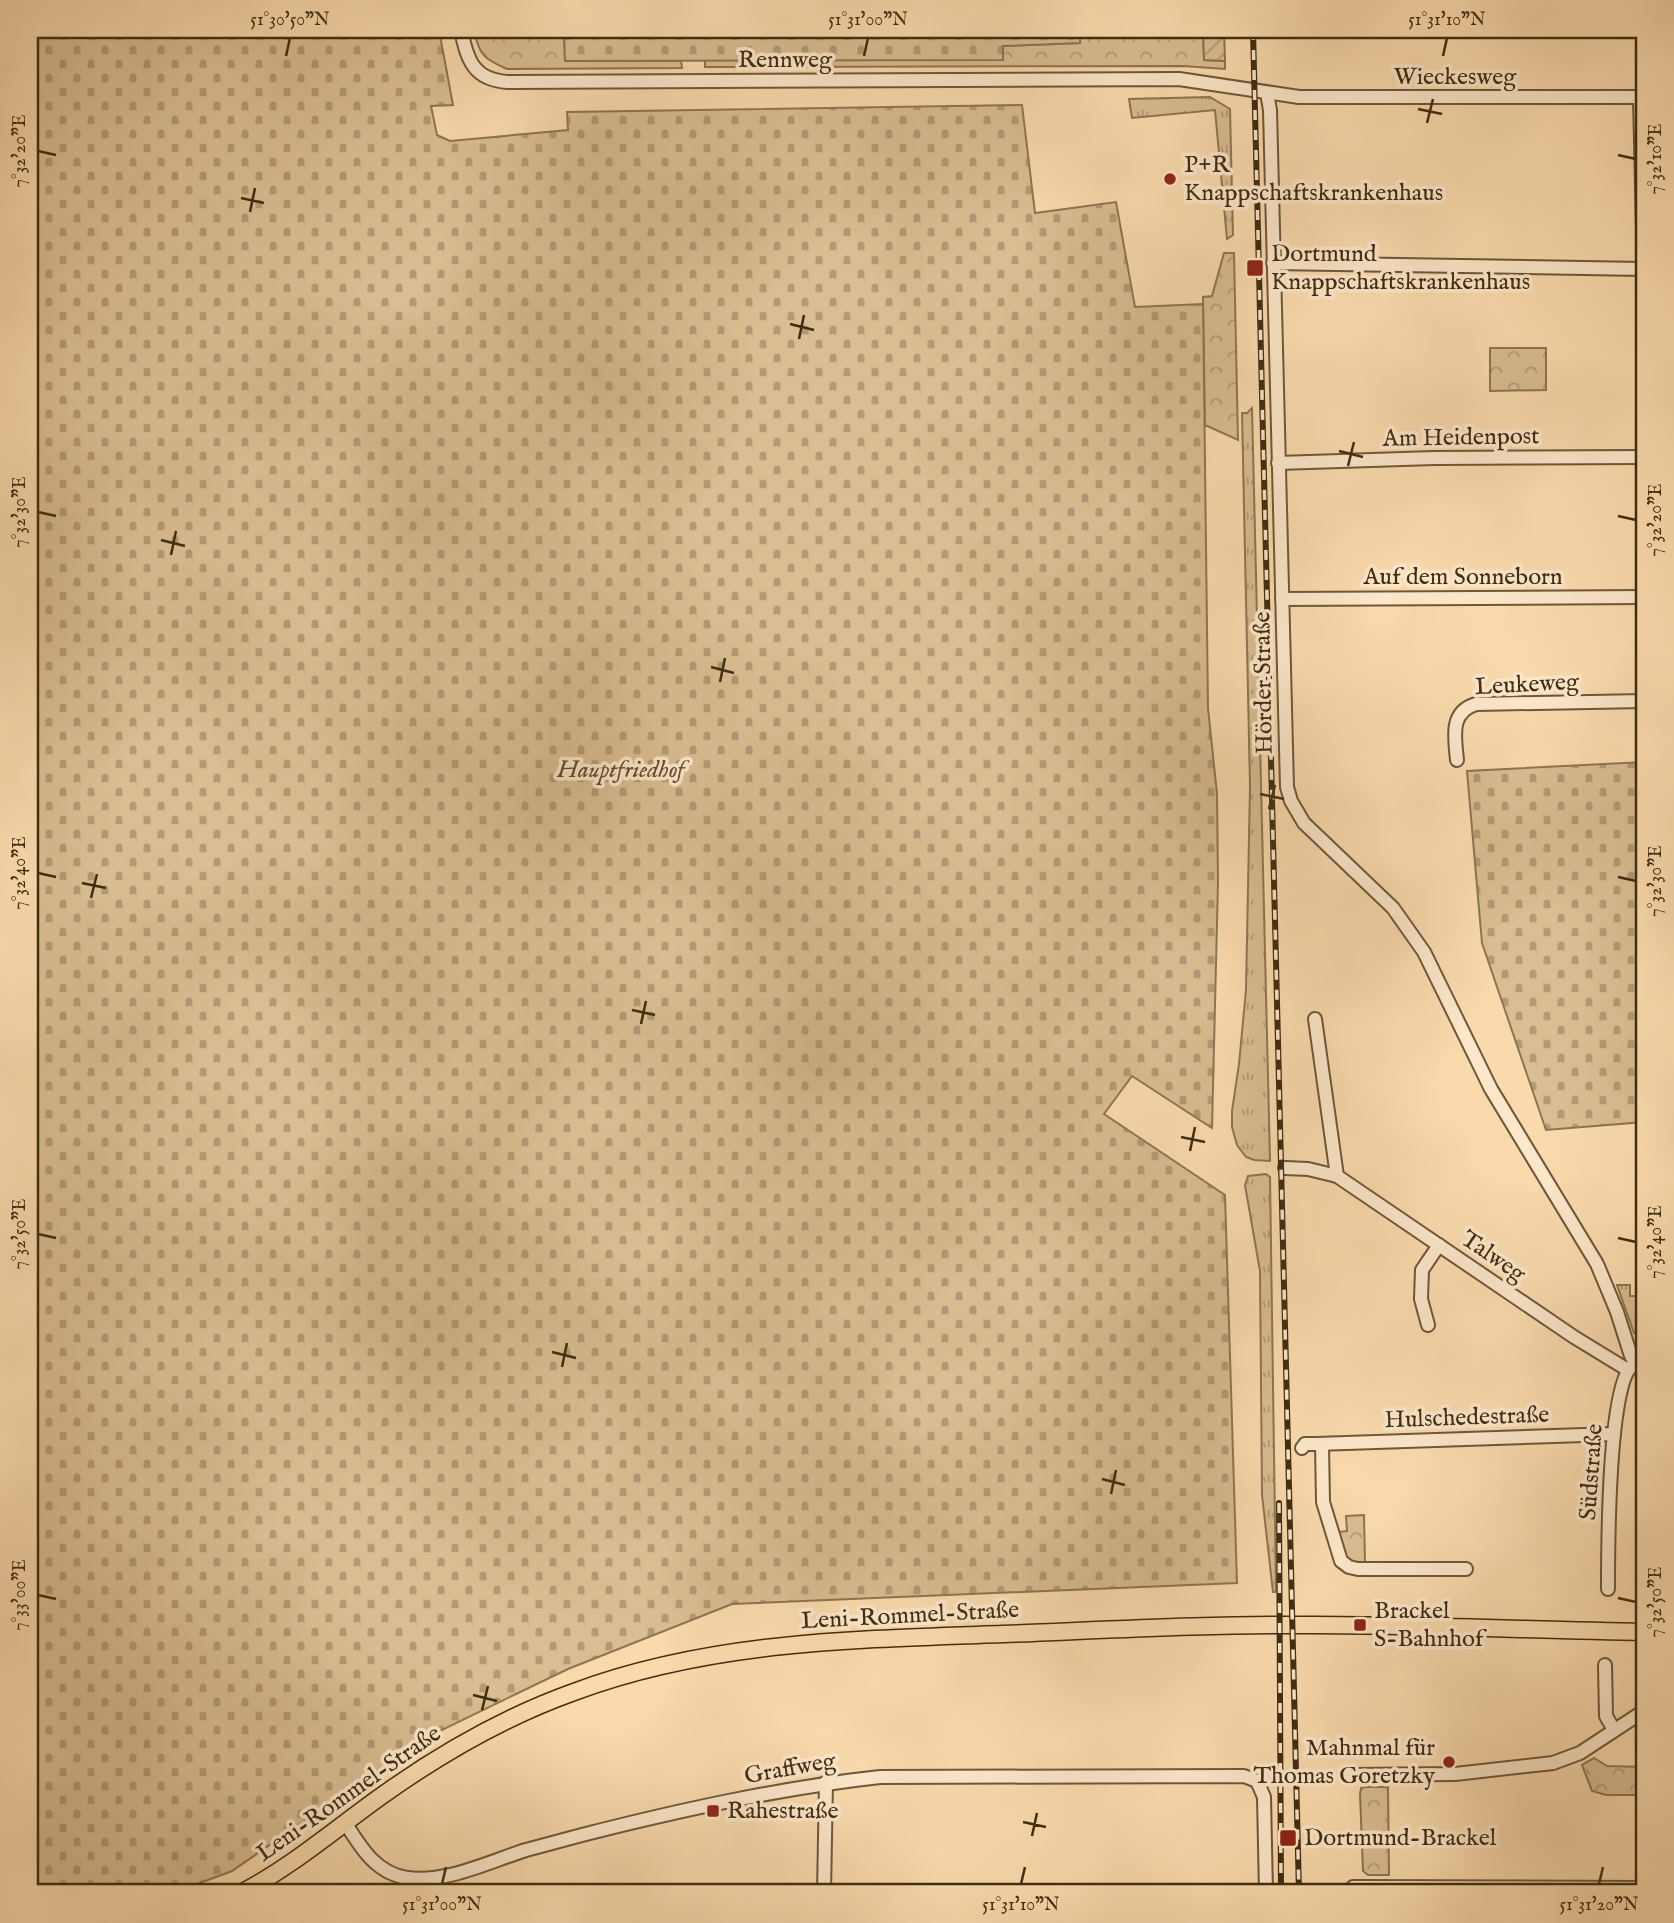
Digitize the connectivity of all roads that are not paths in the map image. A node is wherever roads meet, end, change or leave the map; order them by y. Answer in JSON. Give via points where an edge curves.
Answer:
{"nodes":[{"id":1,"x":461,"y":30,"type":"edge"},
{"id":2,"x":1266,"y":93,"type":"junction"},
{"id":3,"x":1642,"y":97,"type":"edge"},
{"id":4,"x":1273,"y":263,"type":"junction"},
{"id":5,"x":1643,"y":269,"type":"edge"},
{"id":6,"x":1644,"y":277,"type":"edge"},
{"id":7,"x":1644,"y":457,"type":"edge"},
{"id":8,"x":1278,"y":463,"type":"junction"},
{"id":9,"x":1644,"y":597,"type":"edge"},
{"id":10,"x":1282,"y":599,"type":"junction"},
{"id":11,"x":1644,"y":701,"type":"edge"},
{"id":12,"x":1457,"y":760,"type":"dead end"},
{"id":13,"x":1315,"y":1019,"type":"dead end"},
{"id":14,"x":1285,"y":1168,"type":"dead end"},
{"id":15,"x":1338,"y":1175,"type":"junction"},
{"id":16,"x":1438,"y":1245,"type":"junction"},
{"id":17,"x":1428,"y":1325,"type":"dead end"},
{"id":18,"x":1631,"y":1367,"type":"junction"},
{"id":19,"x":1644,"y":1375,"type":"edge"},
{"id":20,"x":1614,"y":1434,"type":"junction"},
{"id":21,"x":1321,"y":1445,"type":"junction"},
{"id":22,"x":1302,"y":1448,"type":"dead end"},
{"id":23,"x":1466,"y":1569,"type":"dead end"},
{"id":24,"x":1608,"y":1589,"type":"dead end"},
{"id":25,"x":1644,"y":1632,"type":"edge"},
{"id":26,"x":1605,"y":1665,"type":"dead end"},
{"id":27,"x":1644,"y":1711,"type":"edge"},
{"id":28,"x":1614,"y":1730,"type":"junction"},
{"id":29,"x":1348,"y":1775,"type":"dead end"},
{"id":30,"x":826,"y":1783,"type":"junction"},
{"id":31,"x":346,"y":1824,"type":"junction"},
{"id":32,"x":408,"y":1878,"type":"junction"},
{"id":33,"x":1353,"y":1887,"type":"dead end"},
{"id":34,"x":1644,"y":1888,"type":"edge"},
{"id":35,"x":1438,"y":1890,"type":"edge"},
{"id":36,"x":241,"y":1893,"type":"edge"},
{"id":37,"x":407,"y":1893,"type":"edge"},
{"id":38,"x":824,"y":1893,"type":"edge"},
{"id":39,"x":1266,"y":1893,"type":"edge"}],
"edges":[{"from":1,"to":2,"type":"street","name":"Rennweg","via":[[468,60],[499,82],[1179,79]]},
{"from":2,"to":3,"type":"street","name":"Wieckesweg","via":[[1331,98]]},
{"from":2,"to":4,"type":"street","name":"Hörder Straße"},
{"from":3,"to":5,"type":"street"},
{"from":4,"to":5,"type":"street"},
{"from":4,"to":8,"type":"street","name":"Hörder Straße"},
{"from":5,"to":6,"type":"street"},
{"from":7,"to":8,"type":"street","name":"Am Heidenpost"},
{"from":8,"to":10,"type":"street","name":"Hörder Straße"},
{"from":9,"to":10,"type":"street","name":"Auf dem Sonneborn"},
{"from":10,"to":18,"type":"street","name":"Hörder Straße","via":[[1287,787],[1296,812],[1393,908],[1424,952],[1490,1089],[1597,1264]]},
{"from":11,"to":12,"type":"street","name":"Leukeweg","via":[[1476,704],[1456,720]]},
{"from":13,"to":15,"type":"street"},
{"from":14,"to":15,"type":"street","name":"Talweg"},
{"from":15,"to":16,"type":"street","name":"Talweg"},
{"from":16,"to":17,"type":"street","via":[[1422,1269]]},
{"from":16,"to":18,"type":"street","name":"Talweg","via":[[1574,1338]]},
{"from":18,"to":19,"type":"street","name":"Hörder Straße"},
{"from":18,"to":20,"type":"street","name":"Südstraße","via":[[1621,1387]]},
{"from":20,"to":21,"type":"street","name":"Hulschedestraße"},
{"from":20,"to":24,"type":"street","name":"Südstraße"},
{"from":21,"to":22,"type":"street","name":"Hulschedestraße"},
{"from":21,"to":23,"type":"street","via":[[1323,1502],[1342,1561],[1349,1567]]},
{"from":25,"to":31,"type":"main road","name":"Leni-Rommel-Straße","via":[[1206,1626],[767,1647],[627,1675],[573,1692],[459,1745]]},
{"from":26,"to":28,"type":"street","via":[[1606,1716]]},
{"from":27,"to":28,"type":"street"},
{"from":28,"to":29,"type":"street","via":[[1580,1753],[1535,1766],[1455,1774]]},
{"from":30,"to":32,"type":"street","name":"Graffweg","via":[[619,1826],[438,1878]]},
{"from":30,"to":38,"type":"street"},
{"from":30,"to":39,"type":"street","name":"Graffweg","via":[[880,1777],[1244,1776],[1257,1781],[1264,1797]]},
{"from":31,"to":32,"type":"street","name":"Graffweg","via":[[375,1864]]},
{"from":31,"to":36,"type":"main road","name":"Leni-Rommel-Straße"},
{"from":32,"to":37,"type":"street"},
{"from":33,"to":35,"type":"street"},
{"from":34,"to":35,"type":"street"}]}
